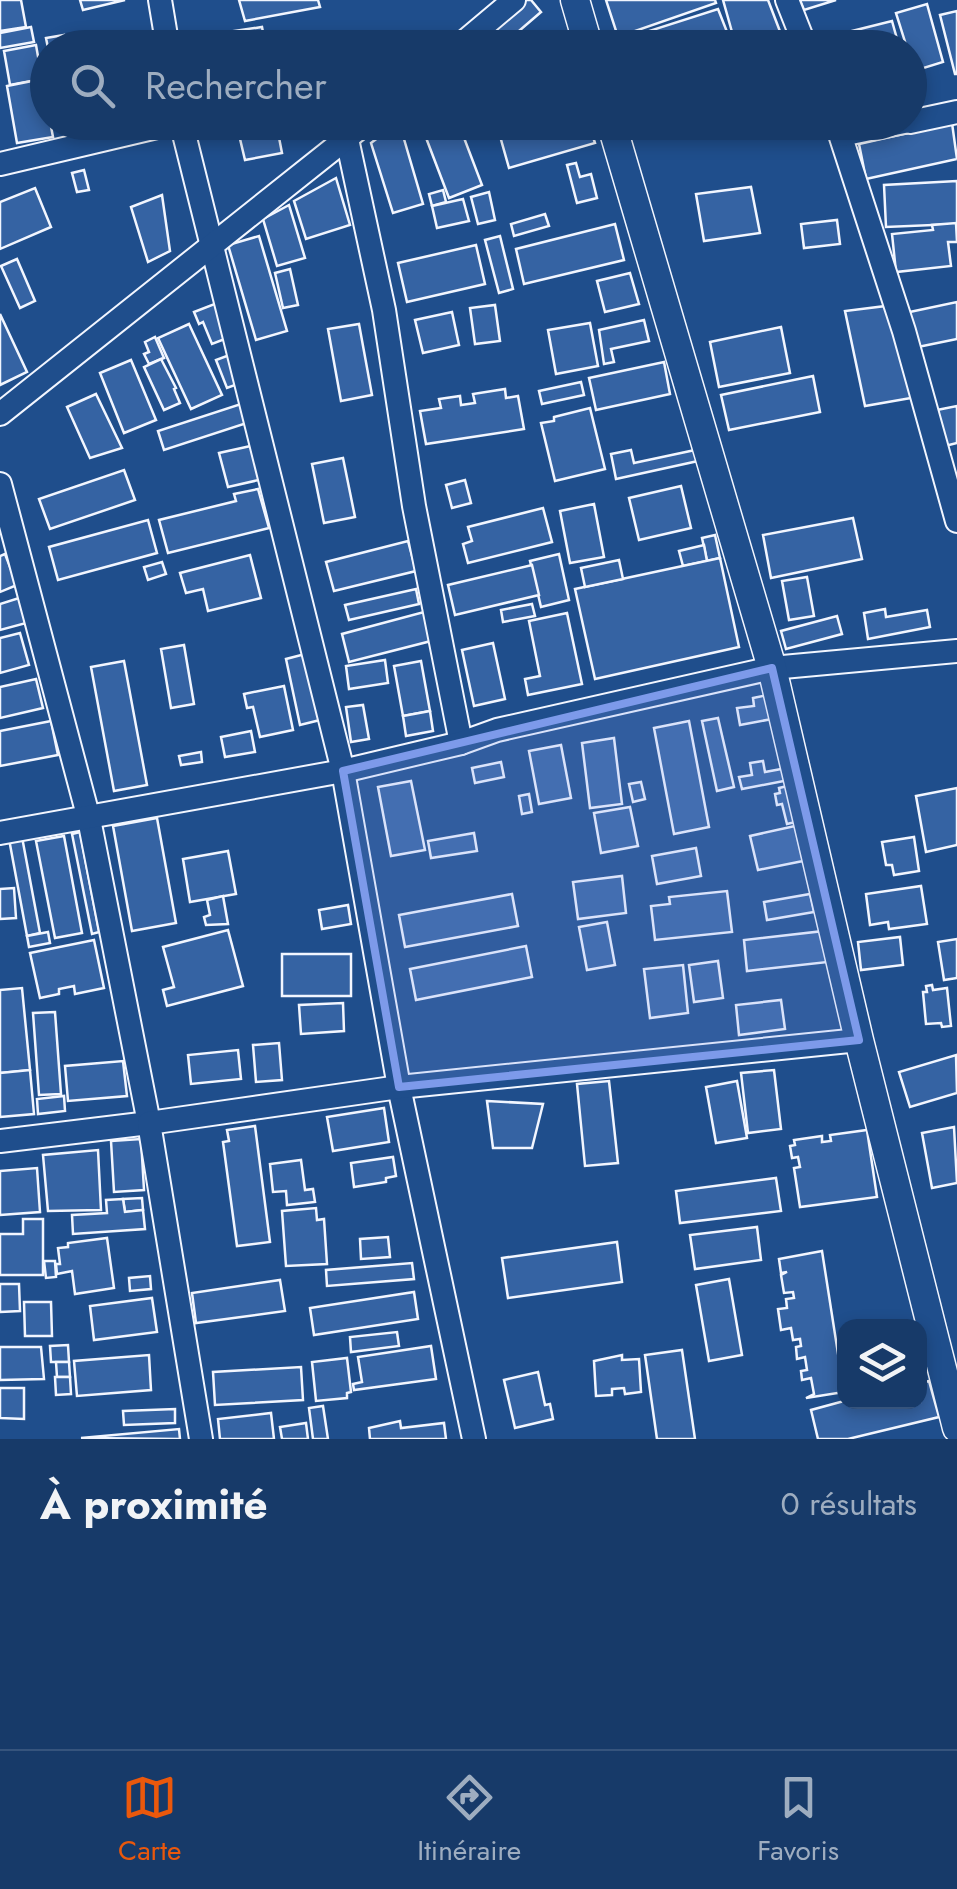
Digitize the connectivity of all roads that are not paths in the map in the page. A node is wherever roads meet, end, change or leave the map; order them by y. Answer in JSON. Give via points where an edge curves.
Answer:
{"nodes":[{"id":1,"x":160,"y":0,"type":"edge"},
{"id":2,"x":514,"y":0,"type":"edge"},
{"id":3,"x":575,"y":0,"type":"edge"},
{"id":4,"x":787,"y":0,"type":"edge"},
{"id":5,"x":165,"y":30,"type":"edge"},
{"id":6,"x":478,"y":30,"type":"edge"},
{"id":7,"x":584,"y":30,"type":"edge"},
{"id":8,"x":799,"y":30,"type":"edge"},
{"id":9,"x":957,"y":112,"type":"edge"},
{"id":10,"x":927,"y":118,"type":"edge"},
{"id":11,"x":103,"y":140,"type":"edge"},
{"id":12,"x":185,"y":140,"type":"edge"},
{"id":13,"x":346,"y":140,"type":"edge"},
{"id":14,"x":347,"y":140,"type":"edge"},
{"id":15,"x":616,"y":140,"type":"edge"},
{"id":16,"x":843,"y":140,"type":"edge"},
{"id":17,"x":0,"y":164,"type":"edge"},
{"id":18,"x":211,"y":244,"type":"junction"},
{"id":19,"x":0,"y":414,"type":"edge"},
{"id":20,"x":0,"y":484,"type":"edge"},
{"id":21,"x":957,"y":521,"type":"edge"},
{"id":22,"x":957,"y":652,"type":"edge"},
{"id":23,"x":772,"y":668,"type":"junction"},
{"id":24,"x":461,"y":742,"type":"junction"},
{"id":25,"x":342,"y":771,"type":"junction"},
{"id":26,"x":89,"y":818,"type":"junction"},
{"id":27,"x":0,"y":834,"type":"edge"},
{"id":28,"x":860,"y":1040,"type":"junction"},
{"id":29,"x":399,"y":1087,"type":"junction"},
{"id":30,"x":149,"y":1123,"type":"junction"},
{"id":31,"x":0,"y":1141,"type":"edge"},
{"id":32,"x":957,"y":1428,"type":"edge"},
{"id":33,"x":201,"y":1439,"type":"edge"},
{"id":34,"x":474,"y":1439,"type":"edge"}],
"edges":[{"from":1,"to":5,"type":"street"},
{"from":2,"to":6,"type":"street"},
{"from":3,"to":7,"type":"street"},
{"from":4,"to":8,"type":"street"},
{"from":9,"to":10,"type":"street"},
{"from":11,"to":17,"type":"street"},
{"from":12,"to":18,"type":"street"},
{"from":13,"to":18,"type":"street"},
{"from":14,"to":24,"type":"street"},
{"from":15,"to":23,"type":"street"},
{"from":16,"to":21,"type":"street"},
{"from":18,"to":19,"type":"street"},
{"from":18,"to":25,"type":"street"},
{"from":20,"to":26,"type":"street"},
{"from":22,"to":23,"type":"street"},
{"from":23,"to":24,"type":"street"},
{"from":23,"to":28,"type":"street"},
{"from":24,"to":25,"type":"street"},
{"from":25,"to":26,"type":"street"},
{"from":25,"to":29,"type":"street"},
{"from":26,"to":27,"type":"street"},
{"from":26,"to":30,"type":"street"},
{"from":28,"to":29,"type":"street"},
{"from":28,"to":32,"type":"street"},
{"from":29,"to":30,"type":"street"},
{"from":29,"to":34,"type":"street"},
{"from":30,"to":31,"type":"street"},
{"from":30,"to":33,"type":"street"}]}
